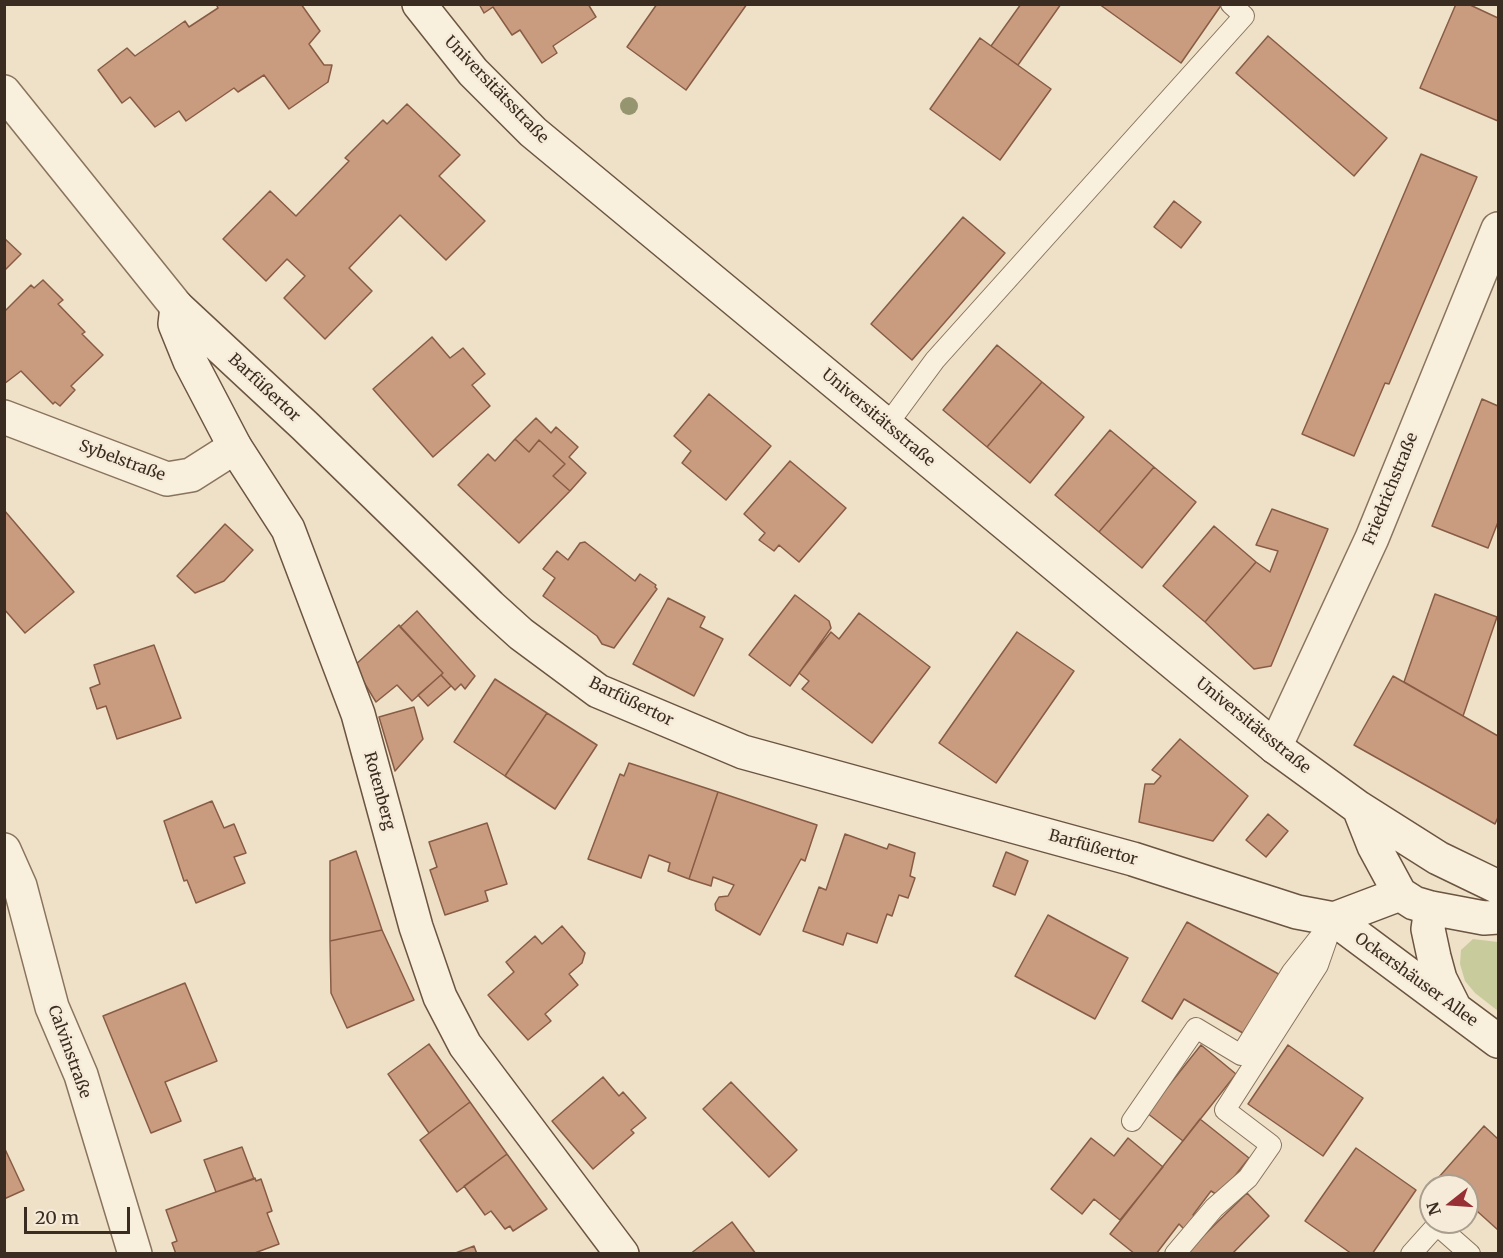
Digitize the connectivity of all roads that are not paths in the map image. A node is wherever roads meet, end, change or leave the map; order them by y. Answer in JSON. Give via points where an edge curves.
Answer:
{"nodes":[{"id":1,"x":418,"y":4,"type":"edge"},
{"id":2,"x":1231,"y":4,"type":"edge"},
{"id":3,"x":4,"y":92,"type":"edge"},
{"id":4,"x":1498,"y":229,"type":"edge"},
{"id":5,"x":177,"y":307,"type":"junction"},
{"id":6,"x":4,"y":417,"type":"edge"},
{"id":7,"x":887,"y":425,"type":"junction"},
{"id":8,"x":235,"y":447,"type":"junction"},
{"id":9,"x":1275,"y":747,"type":"junction"},
{"id":10,"x":1359,"y":808,"type":"junction"},
{"id":11,"x":4,"y":850,"type":"edge"},
{"id":12,"x":1498,"y":887,"type":"edge"},
{"id":13,"x":1400,"y":894,"type":"junction"},
{"id":14,"x":1431,"y":908,"type":"junction"},
{"id":15,"x":1498,"y":917,"type":"edge"},
{"id":16,"x":1334,"y":919,"type":"junction"},
{"id":17,"x":1454,"y":1007,"type":"junction"},
{"id":18,"x":1498,"y":1041,"type":"edge"},
{"id":19,"x":1132,"y":1121,"type":"dead end"},
{"id":20,"x":135,"y":1254,"type":"edge"},
{"id":21,"x":622,"y":1254,"type":"edge"},
{"id":22,"x":1175,"y":1254,"type":"edge"},
{"id":23,"x":1411,"y":1254,"type":"edge"},
{"id":24,"x":1470,"y":1254,"type":"edge"}],
"edges":[{"from":1,"to":7,"type":"street","name":"Universitätsstraße","via":[[473,72],[533,132]]},
{"from":2,"to":7,"type":"lane","via":[[1244,16],[935,360]]},
{"from":3,"to":5,"type":"street","name":"Barfüßertor"},
{"from":4,"to":9,"type":"street","name":"Friedrichstraße","via":[[1372,538]]},
{"from":5,"to":8,"type":"street","name":"Rotenberg","via":[[175,324],[182,345]]},
{"from":5,"to":16,"type":"street","name":"Barfüßertor","via":[[321,440],[490,606],[521,634],[598,690],[743,752],[1103,850],[1287,909]]},
{"from":6,"to":8,"type":"street","name":"Sybelstraße","via":[[167,479],[192,475]]},
{"from":7,"to":9,"type":"street","name":"Universitätsstraße"},
{"from":8,"to":21,"type":"street","name":"Rotenberg","via":[[288,529],[354,703],[416,927],[440,997],[465,1045]]},
{"from":9,"to":10,"type":"street","name":"Universitätsstraße"},
{"from":10,"to":12,"type":"street","name":"Universitätsstraße","via":[[1438,858]]},
{"from":10,"to":13,"type":"street"},
{"from":11,"to":20,"type":"street","name":"Calvinstraße","via":[[20,886],[52,1006],[81,1075]]},
{"from":13,"to":14,"type":"street"},
{"from":13,"to":16,"type":"street"},
{"from":14,"to":15,"type":"street"},
{"from":14,"to":17,"type":"street","via":[[1428,929],[1434,957]]},
{"from":16,"to":17,"type":"street","name":"Ockershäuser Allee"},
{"from":16,"to":19,"type":"lane","via":[[1292,972],[1241,1055],[1196,1028]]},
{"from":16,"to":22,"type":"lane","via":[[1318,965],[1225,1110],[1270,1145],[1248,1178],[1214,1208]]},
{"from":17,"to":18,"type":"street","name":"Ockershäuser Allee"},
{"from":23,"to":24,"type":"lane","via":[[1437,1225]]}]}
